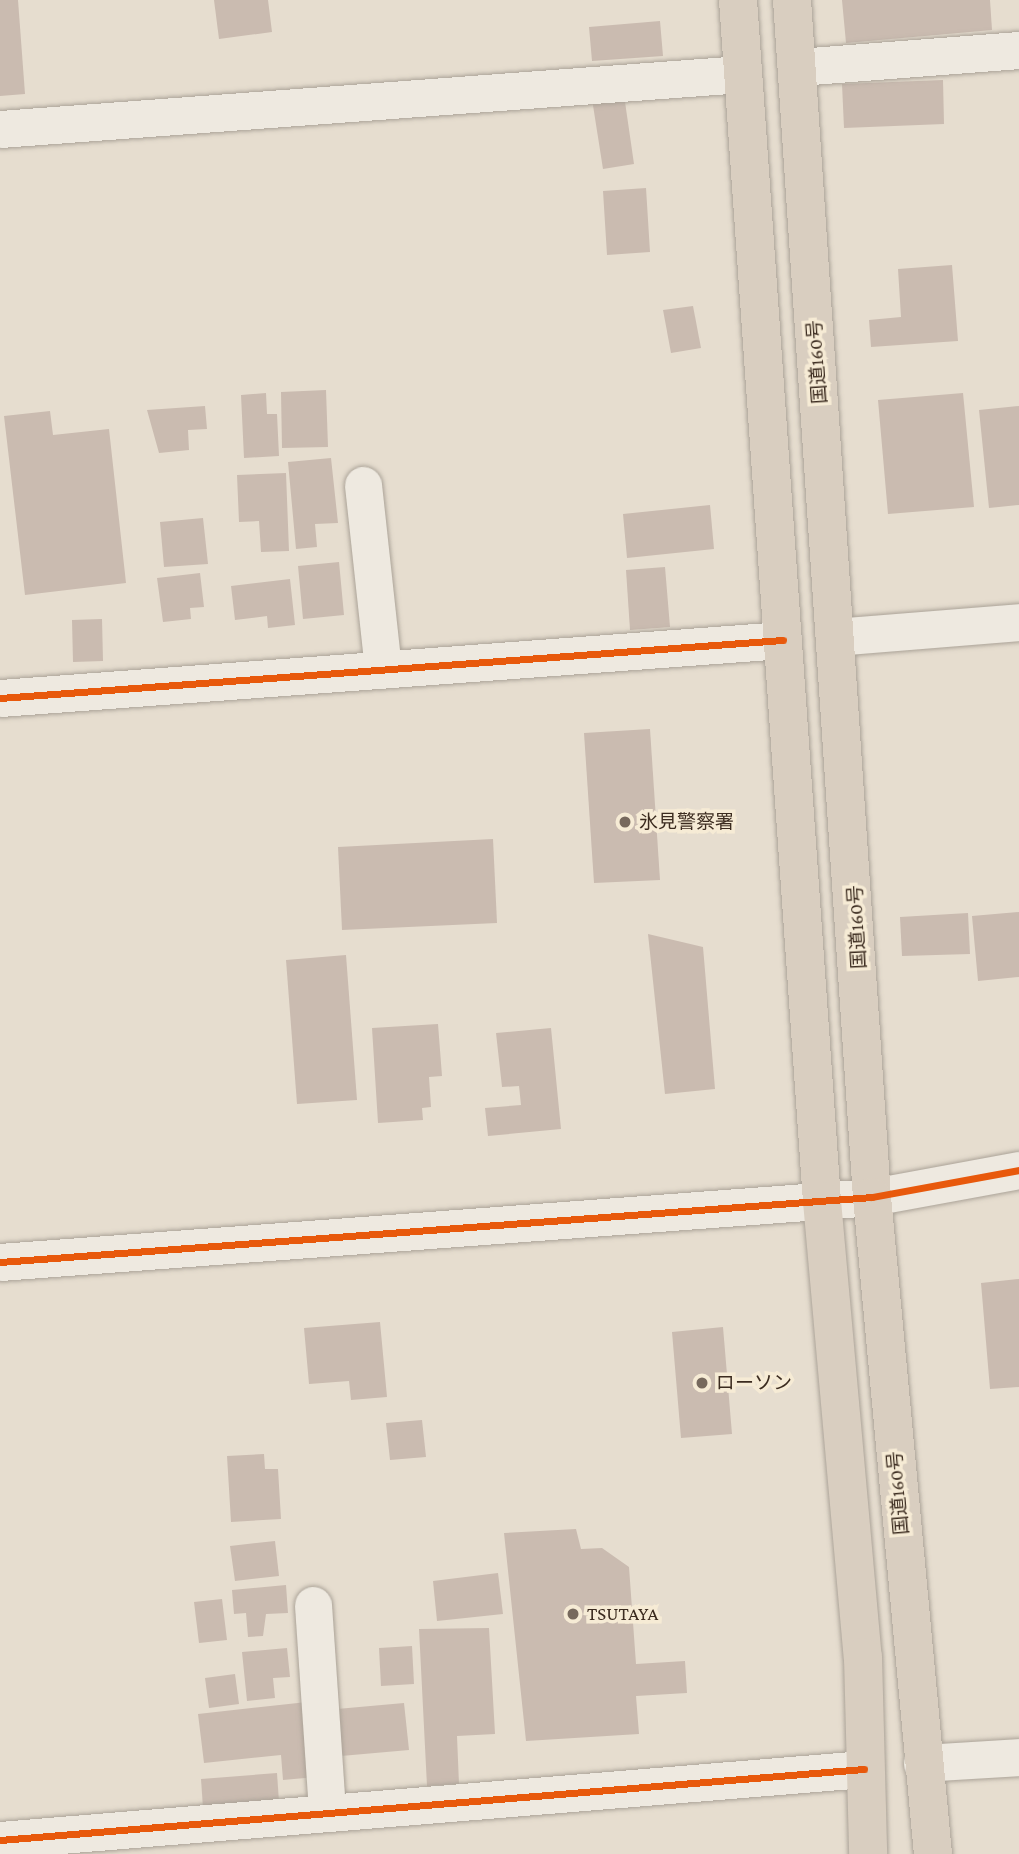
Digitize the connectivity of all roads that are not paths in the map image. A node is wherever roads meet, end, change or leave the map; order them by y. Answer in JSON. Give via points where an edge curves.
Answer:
{"nodes":[{"id":1,"x":738,"y":0,"type":"edge"},
{"id":2,"x":792,"y":0,"type":"edge"},
{"id":3,"x":1019,"y":50,"type":"edge"},
{"id":4,"x":798,"y":67,"type":"junction"},
{"id":5,"x":741,"y":74,"type":"junction"},
{"id":6,"x":0,"y":129,"type":"edge"},
{"id":7,"x":363,"y":485,"type":"dead end"},
{"id":8,"x":1019,"y":622,"type":"edge"},
{"id":9,"x":834,"y":637,"type":"junction"},
{"id":10,"x":783,"y":640,"type":"junction"},
{"id":11,"x":383,"y":669,"type":"junction"},
{"id":12,"x":0,"y":698,"type":"edge"},
{"id":13,"x":1019,"y":1170,"type":"edge"},
{"id":14,"x":872,"y":1197,"type":"junction"},
{"id":15,"x":822,"y":1201,"type":"junction"},
{"id":16,"x":0,"y":1262,"type":"edge"},
{"id":17,"x":313,"y":1605,"type":"dead end"},
{"id":18,"x":1019,"y":1757,"type":"edge"},
{"id":19,"x":922,"y":1763,"type":"junction"},
{"id":20,"x":864,"y":1769,"type":"junction"},
{"id":21,"x":327,"y":1813,"type":"junction"},
{"id":22,"x":0,"y":1839,"type":"edge"},
{"id":23,"x":868,"y":1854,"type":"edge"},
{"id":24,"x":933,"y":1854,"type":"edge"}],
"edges":[{"from":1,"to":5,"type":"highway"},
{"from":2,"to":4,"type":"highway","name":"国道160号"},
{"from":3,"to":4,"type":"street"},
{"from":4,"to":9,"type":"highway","name":"国道160号"},
{"from":5,"to":6,"type":"street"},
{"from":5,"to":10,"type":"highway"},
{"from":7,"to":11,"type":"street"},
{"from":8,"to":9,"type":"street"},
{"from":9,"to":14,"type":"highway","name":"国道160号"},
{"from":10,"to":11,"type":"street"},
{"from":10,"to":15,"type":"highway"},
{"from":11,"to":12,"type":"street"},
{"from":13,"to":14,"type":"street"},
{"from":14,"to":15,"type":"street"},
{"from":14,"to":19,"type":"highway","name":"国道160号"},
{"from":15,"to":16,"type":"street"},
{"from":15,"to":20,"type":"highway","via":[[863,1657]]},
{"from":17,"to":21,"type":"street"},
{"from":18,"to":19,"type":"street"},
{"from":19,"to":24,"type":"highway","name":"国道160号"},
{"from":20,"to":21,"type":"street"},
{"from":20,"to":23,"type":"highway"},
{"from":21,"to":22,"type":"street"}]}
